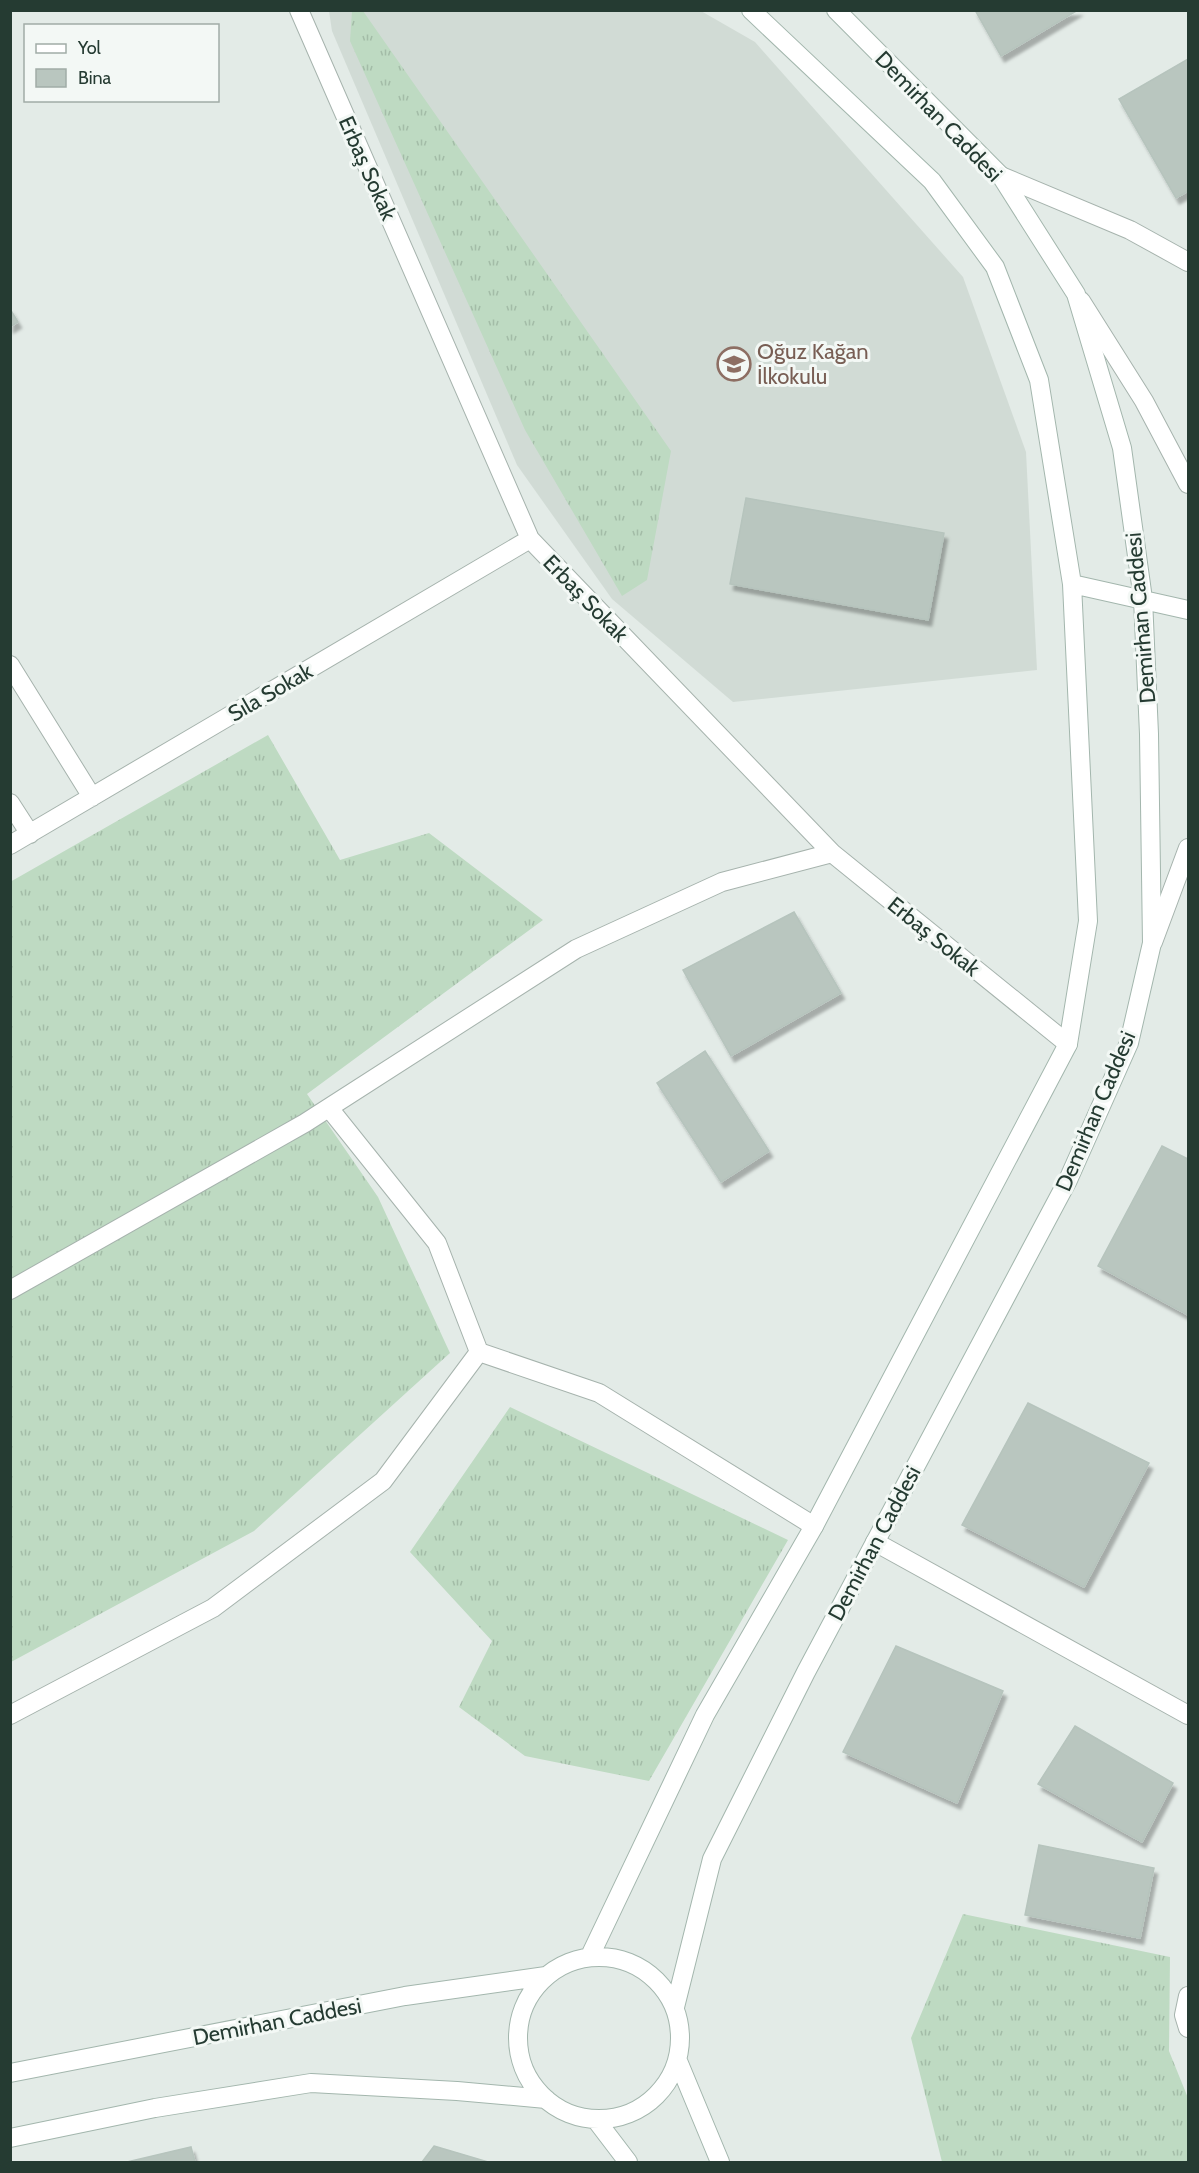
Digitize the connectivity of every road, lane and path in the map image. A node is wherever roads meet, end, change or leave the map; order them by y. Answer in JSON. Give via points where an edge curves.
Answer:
{"nodes":[{"id":1,"x":299,"y":10,"type":"edge"},
{"id":2,"x":751,"y":10,"type":"edge"},
{"id":3,"x":836,"y":10,"type":"edge"},
{"id":4,"x":1001,"y":176,"type":"junction"},
{"id":5,"x":1188,"y":262,"type":"edge"},
{"id":6,"x":1076,"y":294,"type":"junction"},
{"id":7,"x":1188,"y":484,"type":"edge"},
{"id":8,"x":530,"y":539,"type":"junction"},
{"id":9,"x":1071,"y":584,"type":"junction"},
{"id":10,"x":1143,"y":599,"type":"junction"},
{"id":11,"x":1188,"y":610,"type":"edge"},
{"id":12,"x":10,"y":665,"type":"edge"},
{"id":13,"x":92,"y":796,"type":"junction"},
{"id":14,"x":10,"y":803,"type":"edge"},
{"id":15,"x":30,"y":834,"type":"junction"},
{"id":16,"x":10,"y":845,"type":"edge"},
{"id":17,"x":1188,"y":849,"type":"edge"},
{"id":18,"x":832,"y":853,"type":"junction"},
{"id":19,"x":1152,"y":943,"type":"junction"},
{"id":20,"x":1068,"y":1044,"type":"junction"},
{"id":21,"x":329,"y":1108,"type":"junction"},
{"id":22,"x":10,"y":1290,"type":"edge"},
{"id":23,"x":479,"y":1352,"type":"junction"},
{"id":24,"x":814,"y":1526,"type":"junction"},
{"id":25,"x":875,"y":1542,"type":"junction"},
{"id":26,"x":10,"y":1715,"type":"edge"},
{"id":27,"x":1188,"y":1715,"type":"edge"},
{"id":28,"x":590,"y":1956,"type":"junction"},
{"id":29,"x":546,"y":1976,"type":"junction"},
{"id":30,"x":1188,"y":1996,"type":"edge"},
{"id":31,"x":675,"y":2007,"type":"junction"},
{"id":32,"x":1188,"y":2028,"type":"edge"},
{"id":33,"x":678,"y":2061,"type":"junction"},
{"id":34,"x":10,"y":2073,"type":"edge"},
{"id":35,"x":546,"y":2099,"type":"junction"},
{"id":36,"x":596,"y":2120,"type":"junction"},
{"id":37,"x":10,"y":2138,"type":"edge"},
{"id":38,"x":628,"y":2163,"type":"edge"},
{"id":39,"x":720,"y":2163,"type":"edge"}],
"edges":[{"from":1,"to":8,"type":"main road","name":"Erbaş Sokak"},
{"from":2,"to":9,"type":"main road","via":[[932,181],[995,267],[1040,380]]},
{"from":3,"to":4,"type":"main road","name":"Demirhan Caddesi"},
{"from":4,"to":5,"type":"main road","via":[[1130,230]]},
{"from":4,"to":6,"type":"main road","name":"Demirhan Caddesi"},
{"from":6,"to":7,"type":"main road","via":[[1144,401]]},
{"from":6,"to":10,"type":"main road","name":"Demirhan Caddesi","via":[[1122,448]]},
{"from":8,"to":13,"type":"main road","name":"Sıla Sokak"},
{"from":8,"to":18,"type":"main road","name":"Erbaş Sokak"},
{"from":9,"to":10,"type":"main road"},
{"from":9,"to":20,"type":"main road","via":[[1088,921]]},
{"from":10,"to":11,"type":"main road"},
{"from":10,"to":19,"type":"main road","name":"Demirhan Caddesi"},
{"from":12,"to":13,"type":"main road"},
{"from":13,"to":15,"type":"main road","name":"Sıla Sokak"},
{"from":14,"to":15,"type":"main road"},
{"from":15,"to":16,"type":"main road","name":"Sıla Sokak"},
{"from":17,"to":19,"type":"main road"},
{"from":18,"to":20,"type":"main road","name":"Erbaş Sokak"},
{"from":18,"to":21,"type":"main road","via":[[722,882],[576,949]]},
{"from":19,"to":25,"type":"main road","name":"Demirhan Caddesi","via":[[1129,1043],[1068,1180]]},
{"from":20,"to":24,"type":"main road"},
{"from":21,"to":22,"type":"main road"},
{"from":21,"to":23,"type":"main road","via":[[437,1244]]},
{"from":23,"to":24,"type":"main road","via":[[599,1393]]},
{"from":23,"to":26,"type":"main road","via":[[382,1481],[213,1608]]},
{"from":24,"to":28,"type":"main road","via":[[705,1714]]},
{"from":25,"to":27,"type":"main road"},
{"from":25,"to":31,"type":"main road","name":"Demirhan Caddesi","via":[[712,1858]]},
{"from":28,"to":29,"type":"main road","via":[[566,1963]]},
{"from":28,"to":31,"type":"main road","via":[[616,1957],[641,1967],[662,1984]]},
{"from":29,"to":34,"type":"main road","name":"Demirhan Caddesi","via":[[405,1996]]},
{"from":29,"to":35,"type":"main road","via":[[528,1997],[519,2024],[519,2052],[528,2078]]},
{"from":30,"to":32,"type":"main road","via":[[1184,2015]]},
{"from":31,"to":33,"type":"main road","via":[[681,2034]]},
{"from":33,"to":36,"type":"main road","via":[[666,2085],[647,2104],[622,2116]]},
{"from":33,"to":39,"type":"main road"},
{"from":35,"to":36,"type":"main road","via":[[569,2114]]},
{"from":35,"to":37,"type":"main road","via":[[311,2082],[154,2108]]},
{"from":36,"to":38,"type":"main road"}]}
